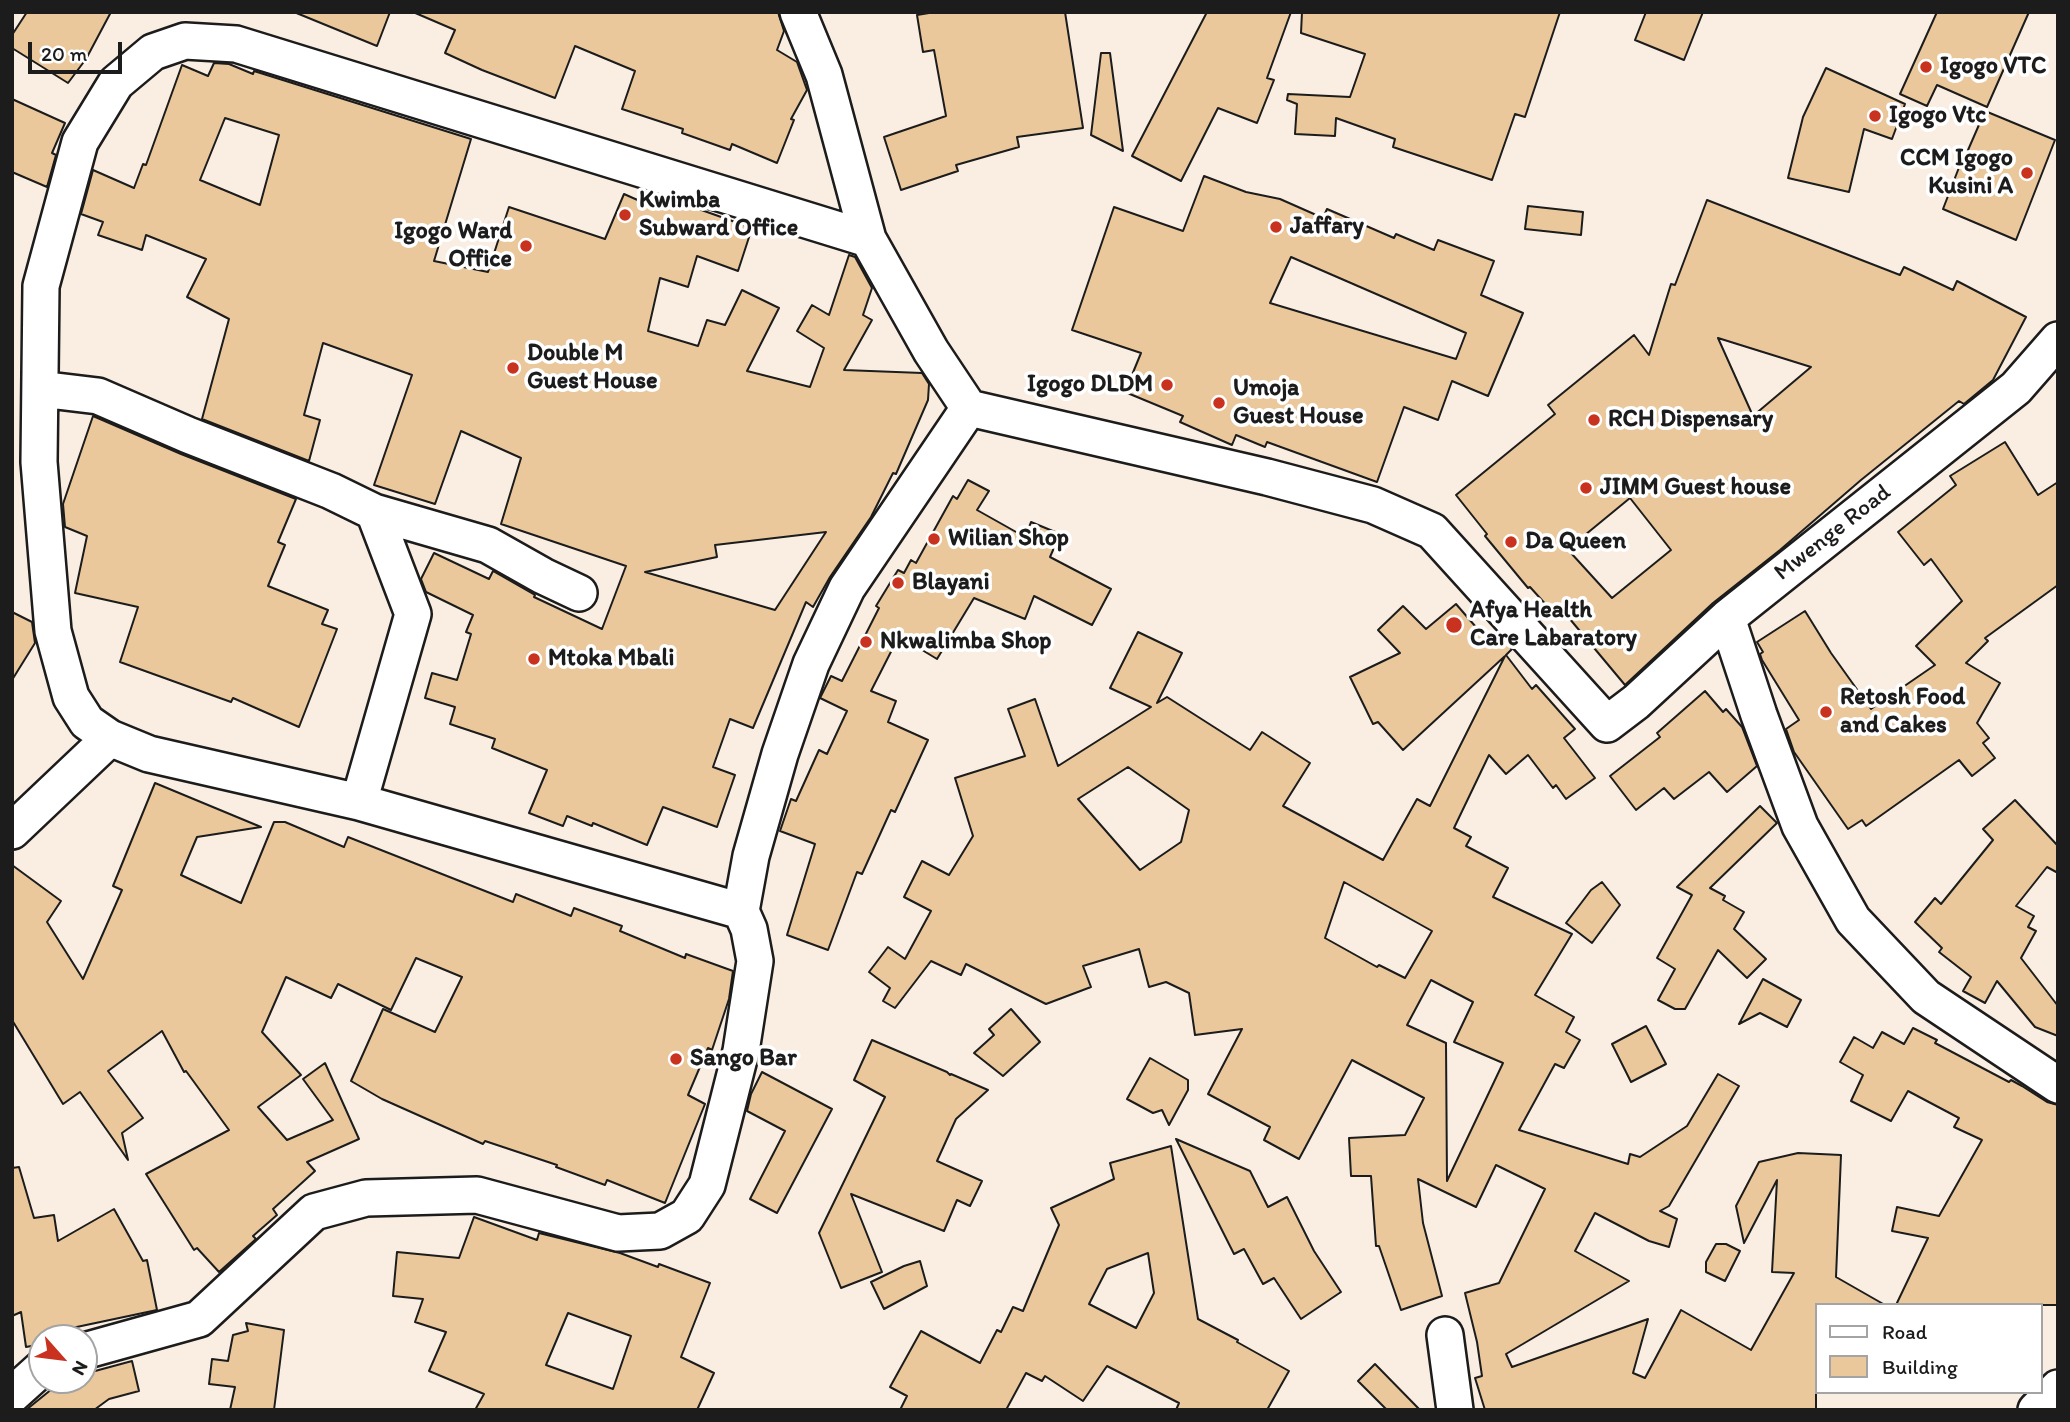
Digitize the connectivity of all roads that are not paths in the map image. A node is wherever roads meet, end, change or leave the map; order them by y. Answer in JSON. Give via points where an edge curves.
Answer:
{"nodes":[{"id":1,"x":798,"y":12,"type":"edge"},
{"id":2,"x":868,"y":239,"type":"junction"},
{"id":3,"x":2058,"y":340,"type":"edge"},
{"id":4,"x":40,"y":389,"type":"junction"},
{"id":5,"x":969,"y":408,"type":"junction"},
{"id":6,"x":374,"y":512,"type":"junction"},
{"id":7,"x":579,"y":593,"type":"dead end"},
{"id":8,"x":1727,"y":618,"type":"junction"},
{"id":9,"x":110,"y":738,"type":"junction"},
{"id":10,"x":359,"y":802,"type":"junction"},
{"id":11,"x":12,"y":831,"type":"edge"},
{"id":12,"x":741,"y":911,"type":"junction"},
{"id":13,"x":2058,"y":1085,"type":"edge"},
{"id":14,"x":1445,"y":1335,"type":"dead end"},
{"id":15,"x":98,"y":1347,"type":"edge"},
{"id":16,"x":28,"y":1381,"type":"edge"},
{"id":17,"x":2058,"y":1388,"type":"edge"},
{"id":18,"x":12,"y":1395,"type":"edge"},
{"id":19,"x":1455,"y":1410,"type":"edge"},
{"id":20,"x":2036,"y":1410,"type":"edge"}],
"edges":[{"from":1,"to":2,"type":"street","via":[[824,75]]},
{"from":2,"to":4,"type":"street","via":[[236,44],[185,41],[153,52],[116,83],[80,142],[41,286]]},
{"from":2,"to":5,"type":"street"},
{"from":3,"to":8,"type":"street","name":"Mwenge Road","via":[[2016,388]]},
{"from":4,"to":6,"type":"street","via":[[99,396]]},
{"from":4,"to":9,"type":"street","via":[[39,462],[53,631],[71,697],[87,722]]},
{"from":5,"to":8,"type":"street","name":"Mwenge Road","via":[[1373,505],[1432,531],[1607,724]]},
{"from":5,"to":12,"type":"street","via":[[847,588],[811,664],[776,766]]},
{"from":6,"to":7,"type":"street","via":[[488,545]]},
{"from":6,"to":10,"type":"street","via":[[414,614]]},
{"from":8,"to":13,"type":"street","via":[[1800,826],[1853,920],[1926,997]]},
{"from":9,"to":10,"type":"street","via":[[149,754]]},
{"from":9,"to":11,"type":"street"},
{"from":10,"to":12,"type":"street"},
{"from":12,"to":15,"type":"street","via":[[755,961],[741,1051],[707,1185],[687,1216],[660,1231],[618,1233],[477,1195],[366,1198],[314,1212],[199,1319]]},
{"from":14,"to":19,"type":"street"},
{"from":16,"to":18,"type":"street"},
{"from":17,"to":20,"type":"street"}]}
